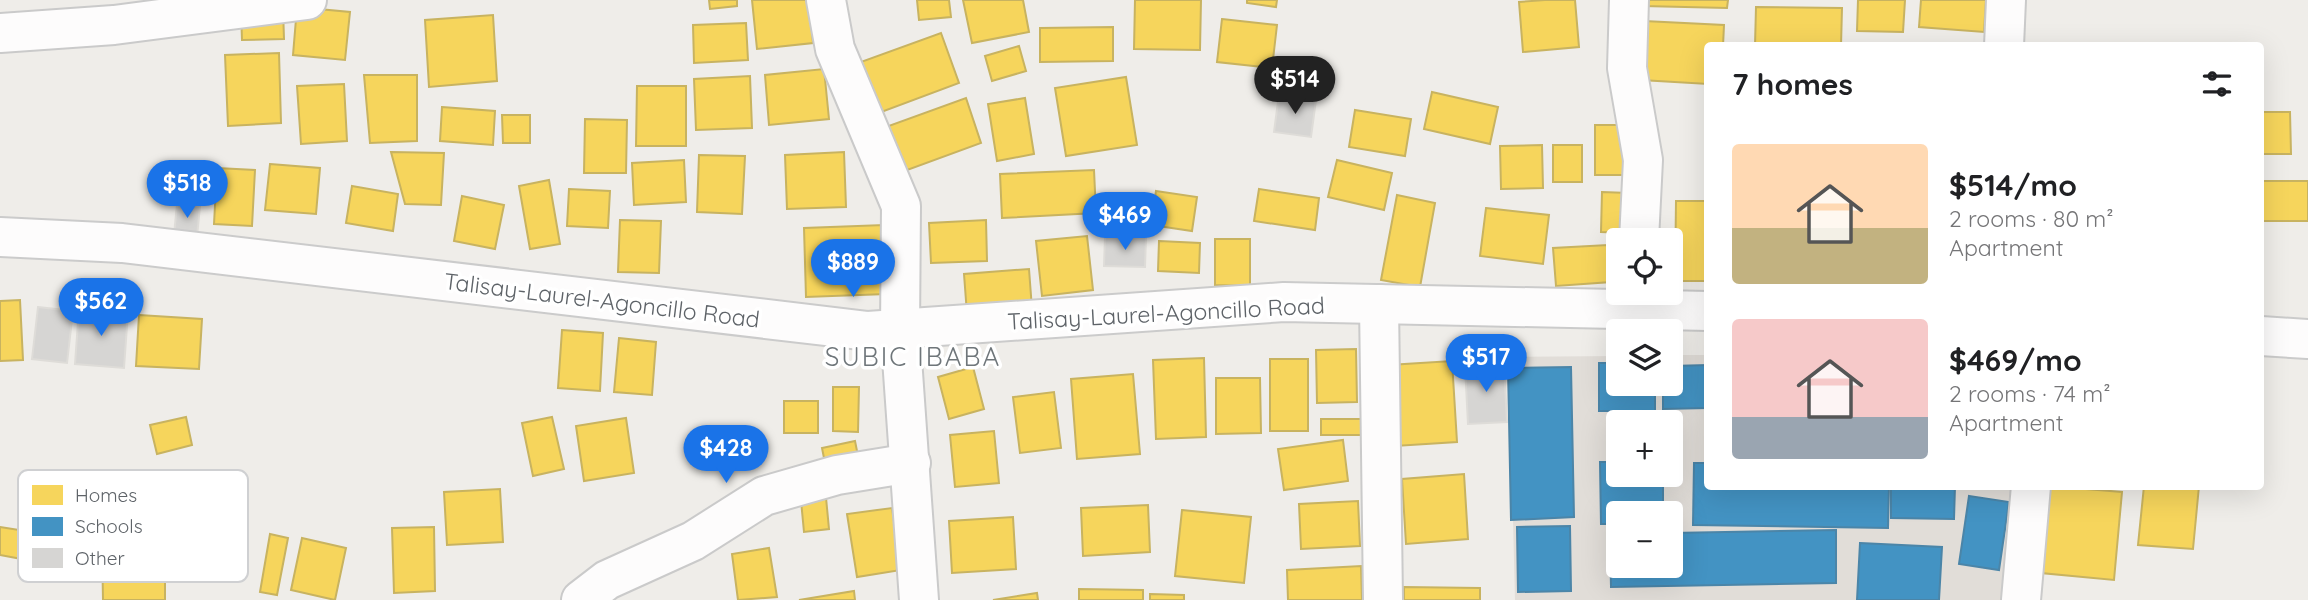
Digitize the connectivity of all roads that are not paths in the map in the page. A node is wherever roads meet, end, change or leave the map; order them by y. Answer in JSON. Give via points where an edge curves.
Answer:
{"nodes":[{"id":1,"x":307,"y":0,"type":"edge"},
{"id":2,"x":826,"y":0,"type":"edge"},
{"id":3,"x":1629,"y":0,"type":"edge"},
{"id":4,"x":2006,"y":0,"type":"edge"},
{"id":5,"x":0,"y":33,"type":"edge"},
{"id":6,"x":2004,"y":42,"type":"edge"},
{"id":7,"x":1640,"y":228,"type":"edge"},
{"id":8,"x":0,"y":237,"type":"edge"},
{"id":9,"x":1606,"y":301,"type":"edge"},
{"id":10,"x":1378,"y":304,"type":"junction"},
{"id":11,"x":1664,"y":305,"type":"edge"},
{"id":12,"x":1704,"y":310,"type":"edge"},
{"id":13,"x":900,"y":330,"type":"junction"},
{"id":14,"x":2264,"y":336,"type":"edge"},
{"id":15,"x":2308,"y":340,"type":"edge"},
{"id":16,"x":911,"y":463,"type":"junction"},
{"id":17,"x":2031,"y":490,"type":"edge"},
{"id":18,"x":580,"y":600,"type":"edge"},
{"id":19,"x":919,"y":600,"type":"edge"},
{"id":20,"x":1383,"y":600,"type":"edge"},
{"id":21,"x":2021,"y":600,"type":"edge"}],
"edges":[{"from":1,"to":5,"type":"street","via":[[114,25]]},
{"from":2,"to":13,"type":"street","via":[[835,49],[901,205]]},
{"from":3,"to":7,"type":"street","via":[[1627,68],[1643,160]]},
{"from":4,"to":6,"type":"street"},
{"from":8,"to":13,"type":"street","name":"Talisay-Laurel-Agoncillo Road","via":[[122,243],[867,331]]},
{"from":9,"to":10,"type":"street","name":"Talisay-Laurel-Agoncillo Road"},
{"from":10,"to":13,"type":"street","name":"Talisay-Laurel-Agoncillo Road","via":[[1284,302]]},
{"from":10,"to":20,"type":"street"},
{"from":11,"to":12,"type":"street","name":"Talisay-Laurel-Agoncillo Road"},
{"from":13,"to":16,"type":"street"},
{"from":14,"to":15,"type":"street"},
{"from":16,"to":18,"type":"street","via":[[837,475],[764,496],[693,541],[607,580]]},
{"from":16,"to":19,"type":"street"},
{"from":17,"to":21,"type":"street"}]}
